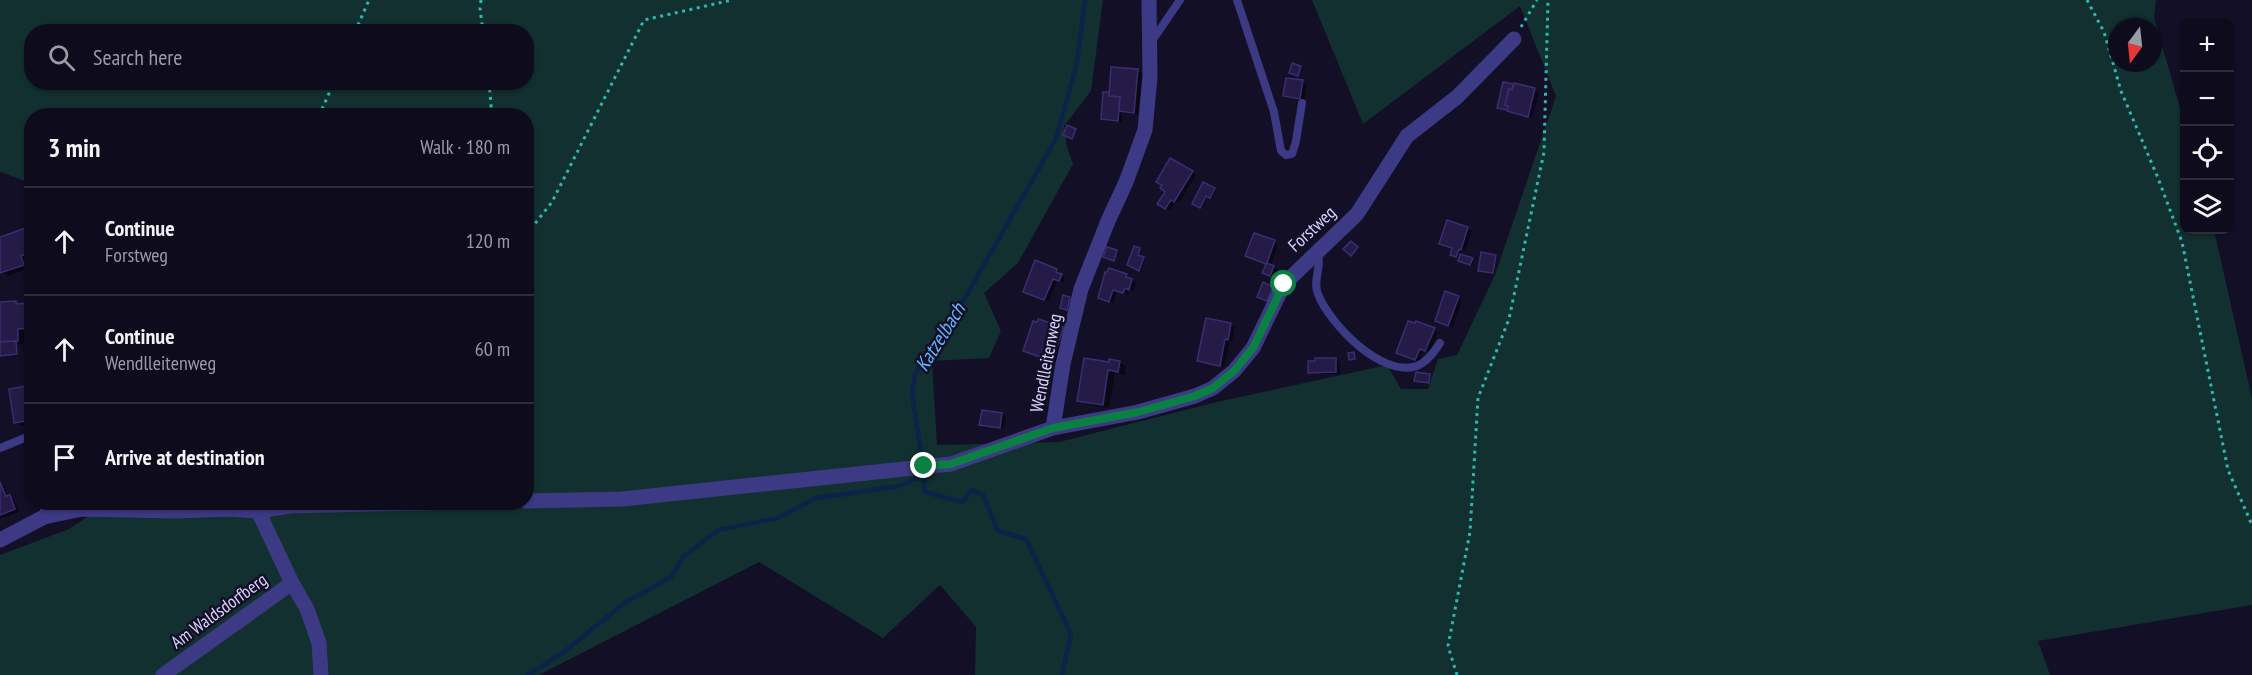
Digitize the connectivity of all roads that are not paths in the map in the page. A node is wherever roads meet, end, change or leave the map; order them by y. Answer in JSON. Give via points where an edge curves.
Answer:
{"nodes":[{"id":1,"x":1149,"y":0,"type":"edge"},
{"id":2,"x":1180,"y":0,"type":"edge"},
{"id":3,"x":1238,"y":0,"type":"edge"},
{"id":4,"x":1514,"y":39,"type":"road end"},
{"id":5,"x":1149,"y":40,"type":"junction"},
{"id":6,"x":1302,"y":103,"type":"dead end"},
{"id":7,"x":1316,"y":251,"type":"junction"},
{"id":8,"x":1440,"y":343,"type":"dead end"},
{"id":9,"x":1053,"y":428,"type":"junction"},
{"id":10,"x":24,"y":438,"type":"edge"},
{"id":11,"x":0,"y":448,"type":"edge"},
{"id":12,"x":534,"y":501,"type":"edge"},
{"id":13,"x":44,"y":510,"type":"edge"},
{"id":14,"x":128,"y":510,"type":"edge"},
{"id":15,"x":202,"y":510,"type":"edge"},
{"id":16,"x":244,"y":510,"type":"edge"},
{"id":17,"x":264,"y":510,"type":"edge"},
{"id":18,"x":258,"y":511,"type":"junction"},
{"id":19,"x":0,"y":540,"type":"edge"},
{"id":20,"x":291,"y":583,"type":"junction"},
{"id":21,"x":163,"y":675,"type":"edge"},
{"id":22,"x":321,"y":675,"type":"edge"}],
"edges":[{"from":1,"to":5,"type":"street","name":"Wendlleitenweg"},
{"from":2,"to":5,"type":"lane"},
{"from":3,"to":6,"type":"lane","via":[[1274,111],[1281,151],[1286,155],[1292,154],[1295,147]]},
{"from":4,"to":7,"type":"street","name":"Forstweg","via":[[1457,97],[1407,136],[1357,214]]},
{"from":5,"to":9,"type":"street","name":"Wendlleitenweg","via":[[1145,130],[1081,289]]},
{"from":7,"to":8,"type":"lane","via":[[1318,296],[1352,342],[1379,358],[1407,367],[1425,361]]},
{"from":7,"to":9,"type":"street","name":"Forstweg","via":[[1284,284],[1253,348],[1213,388],[1138,412]]},
{"from":9,"to":12,"type":"street","name":"Wendlleitenweg","via":[[951,464],[622,499]]},
{"from":10,"to":11,"type":"lane"},
{"from":13,"to":19,"type":"street"},
{"from":14,"to":15,"type":"street"},
{"from":16,"to":18,"type":"street"},
{"from":17,"to":18,"type":"street"},
{"from":18,"to":20,"type":"street","name":"Am Waldsdorfberg"},
{"from":20,"to":21,"type":"street","name":"Am Waldsdorfberg"},
{"from":20,"to":22,"type":"street","via":[[307,609],[319,643]]}]}
